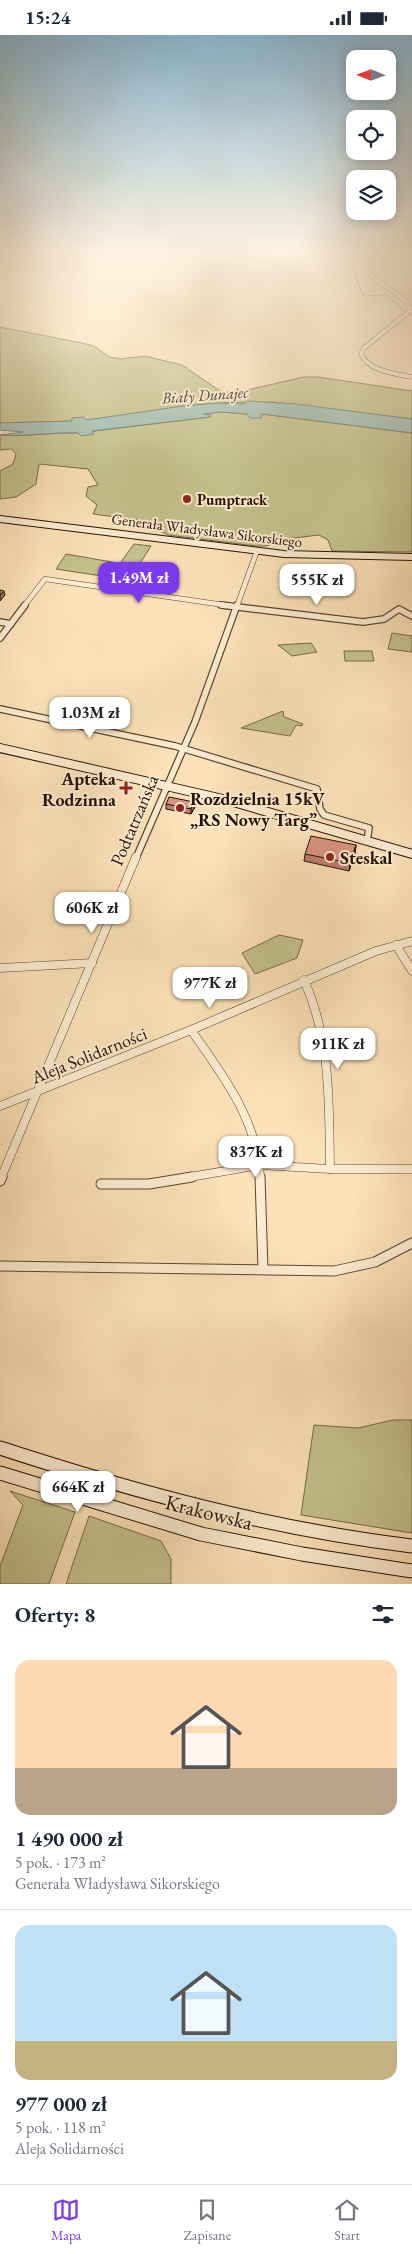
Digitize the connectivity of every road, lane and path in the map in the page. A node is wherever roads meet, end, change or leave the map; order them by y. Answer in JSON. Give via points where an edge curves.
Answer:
{"nodes":[{"id":1,"x":395,"y":324,"type":"edge"},
{"id":2,"x":412,"y":377,"type":"edge"},
{"id":3,"x":0,"y":519,"type":"edge"},
{"id":4,"x":257,"y":551,"type":"junction"},
{"id":5,"x":412,"y":557,"type":"edge"},
{"id":6,"x":236,"y":606,"type":"junction"},
{"id":7,"x":412,"y":616,"type":"edge"},
{"id":8,"x":0,"y":622,"type":"edge"},
{"id":9,"x":11,"y":624,"type":"junction"},
{"id":10,"x":0,"y":638,"type":"edge"},
{"id":11,"x":0,"y":709,"type":"edge"},
{"id":12,"x":0,"y":748,"type":"edge"},
{"id":13,"x":184,"y":748,"type":"junction"},
{"id":14,"x":166,"y":784,"type":"junction"},
{"id":15,"x":367,"y":841,"type":"junction"},
{"id":16,"x":412,"y":854,"type":"edge"},
{"id":17,"x":412,"y":941,"type":"edge"},
{"id":18,"x":396,"y":945,"type":"junction"},
{"id":19,"x":92,"y":963,"type":"junction"},
{"id":20,"x":0,"y":968,"type":"edge"},
{"id":21,"x":412,"y":971,"type":"edge"},
{"id":22,"x":304,"y":980,"type":"junction"},
{"id":23,"x":190,"y":1030,"type":"junction"},
{"id":24,"x":38,"y":1092,"type":"junction"},
{"id":25,"x":0,"y":1106,"type":"edge"},
{"id":26,"x":260,"y":1165,"type":"junction"},
{"id":27,"x":330,"y":1169,"type":"junction"},
{"id":28,"x":412,"y":1169,"type":"edge"},
{"id":29,"x":0,"y":1181,"type":"edge"},
{"id":30,"x":101,"y":1184,"type":"dead end"},
{"id":31,"x":412,"y":1243,"type":"edge"},
{"id":32,"x":0,"y":1266,"type":"edge"},
{"id":33,"x":262,"y":1269,"type":"junction"},
{"id":34,"x":0,"y":1448,"type":"edge"},
{"id":35,"x":0,"y":1473,"type":"edge"},
{"id":36,"x":412,"y":1546,"type":"edge"},
{"id":37,"x":412,"y":1571,"type":"edge"}],
"edges":[{"from":1,"to":2,"type":"street","via":[[364,347],[360,357],[375,367]]},
{"from":3,"to":4,"type":"street","name":"Generała Władysława Sikorskiego"},
{"from":4,"to":5,"type":"street","name":"Generała Władysława Sikorskiego"},
{"from":4,"to":6,"type":"street","name":"Podtatrzańska"},
{"from":6,"to":7,"type":"street","via":[[363,622],[384,619],[399,609]]},
{"from":6,"to":9,"type":"street","via":[[45,579]]},
{"from":6,"to":13,"type":"street","name":"Podtatrzańska"},
{"from":8,"to":9,"type":"street"},
{"from":9,"to":10,"type":"street"},
{"from":11,"to":13,"type":"street"},
{"from":12,"to":14,"type":"street"},
{"from":13,"to":14,"type":"street","name":"Podtatrzańska"},
{"from":13,"to":15,"type":"street","via":[[317,789],[324,815],[369,829]]},
{"from":14,"to":15,"type":"street"},
{"from":14,"to":19,"type":"street","name":"Podtatrzańska"},
{"from":15,"to":16,"type":"street"},
{"from":17,"to":18,"type":"street","name":"Aleja Solidarności"},
{"from":18,"to":21,"type":"street"},
{"from":18,"to":22,"type":"street","name":"Aleja Solidarności"},
{"from":19,"to":20,"type":"street"},
{"from":19,"to":24,"type":"street","name":"Podtatrzańska"},
{"from":22,"to":23,"type":"street","name":"Aleja Solidarności"},
{"from":22,"to":27,"type":"street","via":[[310,991],[322,1039],[328,1084]]},
{"from":23,"to":24,"type":"street","name":"Aleja Solidarności"},
{"from":23,"to":26,"type":"street","via":[[236,1095]]},
{"from":24,"to":25,"type":"street","name":"Aleja Solidarności"},
{"from":24,"to":29,"type":"street","name":"Podtatrzańska"},
{"from":26,"to":27,"type":"street"},
{"from":26,"to":30,"type":"street","via":[[149,1183]]},
{"from":26,"to":33,"type":"street"},
{"from":27,"to":28,"type":"street"},
{"from":31,"to":33,"type":"street","via":[[368,1267],[334,1271]]},
{"from":32,"to":33,"type":"street"},
{"from":34,"to":36,"type":"street","name":"Krakowska","via":[[124,1487],[246,1518]]},
{"from":35,"to":37,"type":"street","name":"Krakowska","via":[[201,1534]]}]}
